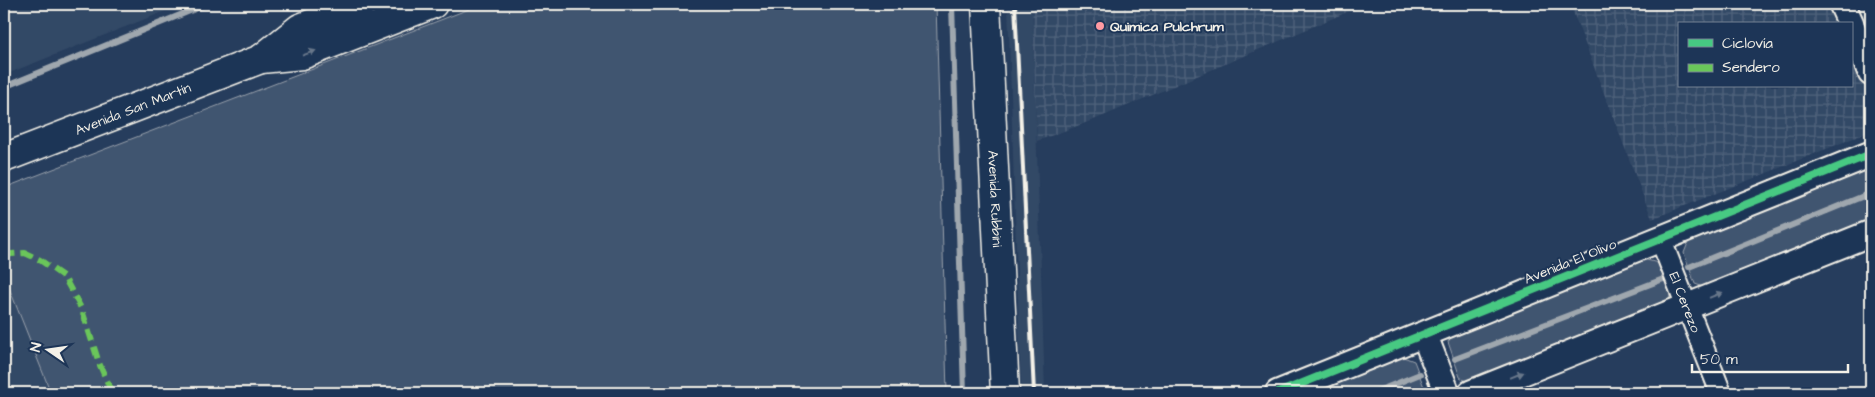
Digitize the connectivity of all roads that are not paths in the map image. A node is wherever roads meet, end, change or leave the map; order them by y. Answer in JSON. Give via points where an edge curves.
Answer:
{"nodes":[{"id":1,"x":360,"y":4,"type":"edge"},
{"id":2,"x":433,"y":4,"type":"edge"},
{"id":3,"x":986,"y":4,"type":"edge"},
{"id":4,"x":1842,"y":4,"type":"edge"},
{"id":5,"x":1850,"y":22,"type":"edge"},
{"id":6,"x":1852,"y":27,"type":"edge"},
{"id":7,"x":261,"y":59,"type":"junction"},
{"id":8,"x":1871,"y":73,"type":"edge"},
{"id":9,"x":1871,"y":154,"type":"edge"},
{"id":10,"x":4,"y":158,"type":"edge"},
{"id":11,"x":1871,"y":233,"type":"edge"},
{"id":12,"x":1660,"y":238,"type":"junction"},
{"id":13,"x":1686,"y":307,"type":"junction"},
{"id":14,"x":1424,"y":334,"type":"junction"},
{"id":15,"x":1005,"y":393,"type":"edge"},
{"id":16,"x":1278,"y":393,"type":"edge"},
{"id":17,"x":1447,"y":393,"type":"edge"},
{"id":18,"x":1471,"y":393,"type":"edge"},
{"id":19,"x":1721,"y":393,"type":"edge"}],
"edges":[{"from":1,"to":7,"type":"main road","name":"Avenida San Martín","via":[[300,28]]},
{"from":7,"to":2,"type":"main road","name":"Avenida San Martín","one_way":true,"via":[[302,55]]},
{"from":3,"to":15,"type":"main road","name":"Avenida Rubbini"},
{"from":4,"to":5,"type":"street"},
{"from":6,"to":8,"type":"street"},
{"from":7,"to":10,"type":"main road","name":"Avenida San Martín"},
{"from":9,"to":12,"type":"street","name":"Avenida El Olivo"},
{"from":13,"to":11,"type":"street","one_way":true},
{"from":12,"to":13,"type":"street","name":"El Cerezo"},
{"from":12,"to":14,"type":"street","name":"Avenida El Olivo"},
{"from":18,"to":13,"type":"street","one_way":true},
{"from":13,"to":19,"type":"street","name":"El Cerezo"},
{"from":14,"to":16,"type":"street","name":"Avenida El Olivo"},
{"from":14,"to":17,"type":"street"}]}
